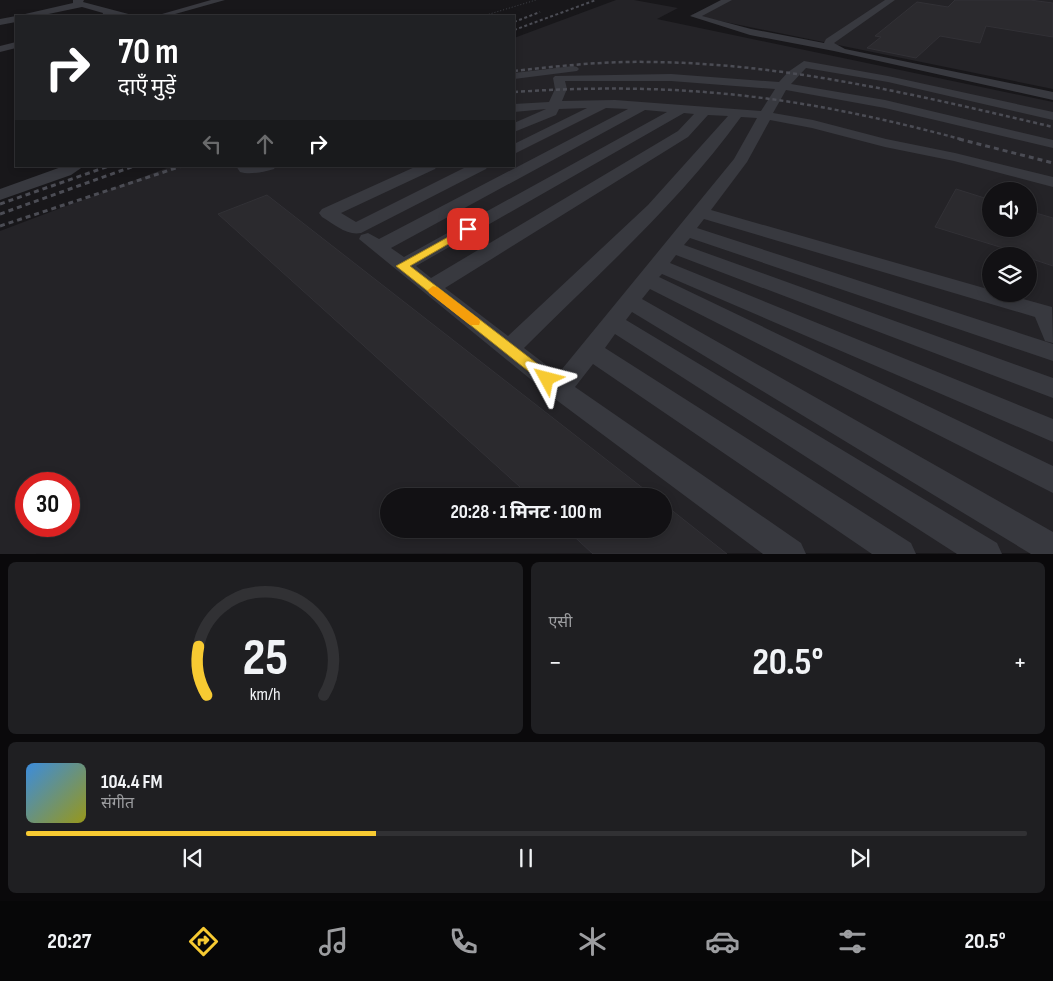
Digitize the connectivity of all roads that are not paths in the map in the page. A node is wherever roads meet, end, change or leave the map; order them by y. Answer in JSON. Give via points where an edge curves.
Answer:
{"nodes":[{"id":1,"x":221,"y":0,"type":"edge"},
{"id":2,"x":728,"y":0,"type":"edge"},
{"id":3,"x":892,"y":0,"type":"edge"},
{"id":4,"x":84,"y":5,"type":"edge"},
{"id":5,"x":107,"y":14,"type":"edge"},
{"id":6,"x":33,"y":15,"type":"edge"},
{"id":7,"x":58,"y":15,"type":"edge"},
{"id":8,"x":98,"y":15,"type":"edge"},
{"id":9,"x":120,"y":15,"type":"edge"},
{"id":10,"x":163,"y":15,"type":"edge"},
{"id":11,"x":15,"y":19,"type":"edge"},
{"id":12,"x":0,"y":22,"type":"edge"},
{"id":13,"x":15,"y":24,"type":"edge"},
{"id":14,"x":0,"y":27,"type":"edge"},
{"id":15,"x":15,"y":35,"type":"edge"},
{"id":16,"x":0,"y":39,"type":"edge"},
{"id":17,"x":15,"y":45,"type":"edge"},
{"id":18,"x":833,"y":48,"type":"junction"},
{"id":19,"x":0,"y":49,"type":"edge"},
{"id":20,"x":654,"y":66,"type":"dead end"},
{"id":21,"x":674,"y":66,"type":"dead end"},
{"id":22,"x":515,"y":76,"type":"edge"},
{"id":23,"x":786,"y":81,"type":"junction"},
{"id":24,"x":1053,"y":96,"type":"edge"},
{"id":25,"x":604,"y":104,"type":"junction"},
{"id":26,"x":554,"y":105,"type":"junction"},
{"id":27,"x":643,"y":106,"type":"junction"},
{"id":28,"x":515,"y":108,"type":"edge"},
{"id":29,"x":681,"y":109,"type":"junction"},
{"id":30,"x":705,"y":110,"type":"junction"},
{"id":31,"x":737,"y":112,"type":"junction"},
{"id":32,"x":765,"y":115,"type":"junction"},
{"id":33,"x":1053,"y":116,"type":"edge"},
{"id":34,"x":515,"y":128,"type":"edge"},
{"id":35,"x":1053,"y":132,"type":"edge"},
{"id":36,"x":1053,"y":144,"type":"edge"},
{"id":37,"x":515,"y":149,"type":"edge"},
{"id":38,"x":75,"y":167,"type":"edge"},
{"id":39,"x":244,"y":167,"type":"edge"},
{"id":40,"x":261,"y":167,"type":"edge"},
{"id":41,"x":428,"y":167,"type":"edge"},
{"id":42,"x":478,"y":167,"type":"edge"},
{"id":43,"x":1053,"y":182,"type":"edge"},
{"id":44,"x":0,"y":195,"type":"edge"},
{"id":45,"x":355,"y":229,"type":"junction"},
{"id":46,"x":685,"y":230,"type":"junction"},
{"id":47,"x":378,"y":247,"type":"junction"},
{"id":48,"x":402,"y":266,"type":"junction"},
{"id":49,"x":652,"y":272,"type":"junction"},
{"id":50,"x":430,"y":288,"type":"junction"},
{"id":51,"x":629,"y":300,"type":"junction"},
{"id":52,"x":612,"y":322,"type":"junction"},
{"id":53,"x":1053,"y":335,"type":"edge"},
{"id":54,"x":509,"y":349,"type":"junction"},
{"id":55,"x":590,"y":350,"type":"junction"},
{"id":56,"x":1053,"y":353,"type":"edge"},
{"id":57,"x":1053,"y":388,"type":"edge"},
{"id":58,"x":560,"y":389,"type":"junction"},
{"id":59,"x":1053,"y":431,"type":"edge"},
{"id":60,"x":1053,"y":480,"type":"edge"},
{"id":61,"x":1053,"y":538,"type":"edge"},
{"id":62,"x":1053,"y":549,"type":"edge"},
{"id":63,"x":790,"y":554,"type":"edge"},
{"id":64,"x":900,"y":554,"type":"edge"},
{"id":65,"x":986,"y":554,"type":"edge"},
{"id":66,"x":1052,"y":554,"type":"edge"}],
"edges":[{"from":1,"to":10,"type":"street"},
{"from":2,"to":18,"type":"street","via":[[694,16],[750,32]]},
{"from":3,"to":18,"type":"street","via":[[830,41]]},
{"from":4,"to":5,"type":"street"},
{"from":4,"to":6,"type":"street"},
{"from":4,"to":7,"type":"street"},
{"from":4,"to":8,"type":"street"},
{"from":5,"to":9,"type":"street"},
{"from":11,"to":12,"type":"street"},
{"from":13,"to":14,"type":"street"},
{"from":15,"to":16,"type":"street"},
{"from":17,"to":19,"type":"street"},
{"from":18,"to":24,"type":"street"},
{"from":20,"to":22,"type":"street","via":[[605,66]]},
{"from":21,"to":23,"type":"street","via":[[732,69]]},
{"from":23,"to":26,"type":"street","via":[[559,78],[561,89]]},
{"from":23,"to":32,"type":"street"},
{"from":23,"to":33,"type":"street","via":[[804,64]]},
{"from":23,"to":35,"type":"street","via":[[876,90]]},
{"from":23,"to":36,"type":"street"},
{"from":25,"to":26,"type":"street"},
{"from":25,"to":27,"type":"street"},
{"from":25,"to":37,"type":"street"},
{"from":26,"to":28,"type":"street"},
{"from":26,"to":34,"type":"street","via":[[551,112]]},
{"from":27,"to":29,"type":"street"},
{"from":27,"to":47,"type":"street"},
{"from":29,"to":30,"type":"street"},
{"from":29,"to":48,"type":"street"},
{"from":30,"to":31,"type":"street"},
{"from":30,"to":50,"type":"street","via":[[683,134]]},
{"from":31,"to":32,"type":"street"},
{"from":31,"to":54,"type":"street","via":[[654,209]]},
{"from":32,"to":43,"type":"street"},
{"from":32,"to":46,"type":"street","via":[[741,160]]},
{"from":38,"to":44,"type":"street"},
{"from":39,"to":40,"type":"street"},
{"from":41,"to":45,"type":"street","via":[[328,213]]},
{"from":42,"to":45,"type":"street"},
{"from":45,"to":47,"type":"street"},
{"from":46,"to":49,"type":"street"},
{"from":46,"to":53,"type":"street","via":[[1044,312]]},
{"from":46,"to":56,"type":"street"},
{"from":46,"to":57,"type":"street"},
{"from":47,"to":48,"type":"street"},
{"from":48,"to":50,"type":"street"},
{"from":49,"to":51,"type":"street"},
{"from":49,"to":59,"type":"street"},
{"from":49,"to":60,"type":"street"},
{"from":50,"to":54,"type":"street"},
{"from":51,"to":52,"type":"street"},
{"from":51,"to":62,"type":"street"},
{"from":52,"to":55,"type":"street"},
{"from":52,"to":65,"type":"street"},
{"from":54,"to":58,"type":"street"},
{"from":55,"to":58,"type":"street"},
{"from":55,"to":64,"type":"street"},
{"from":58,"to":63,"type":"street"},
{"from":61,"to":62,"type":"street"},
{"from":62,"to":66,"type":"street"}]}
